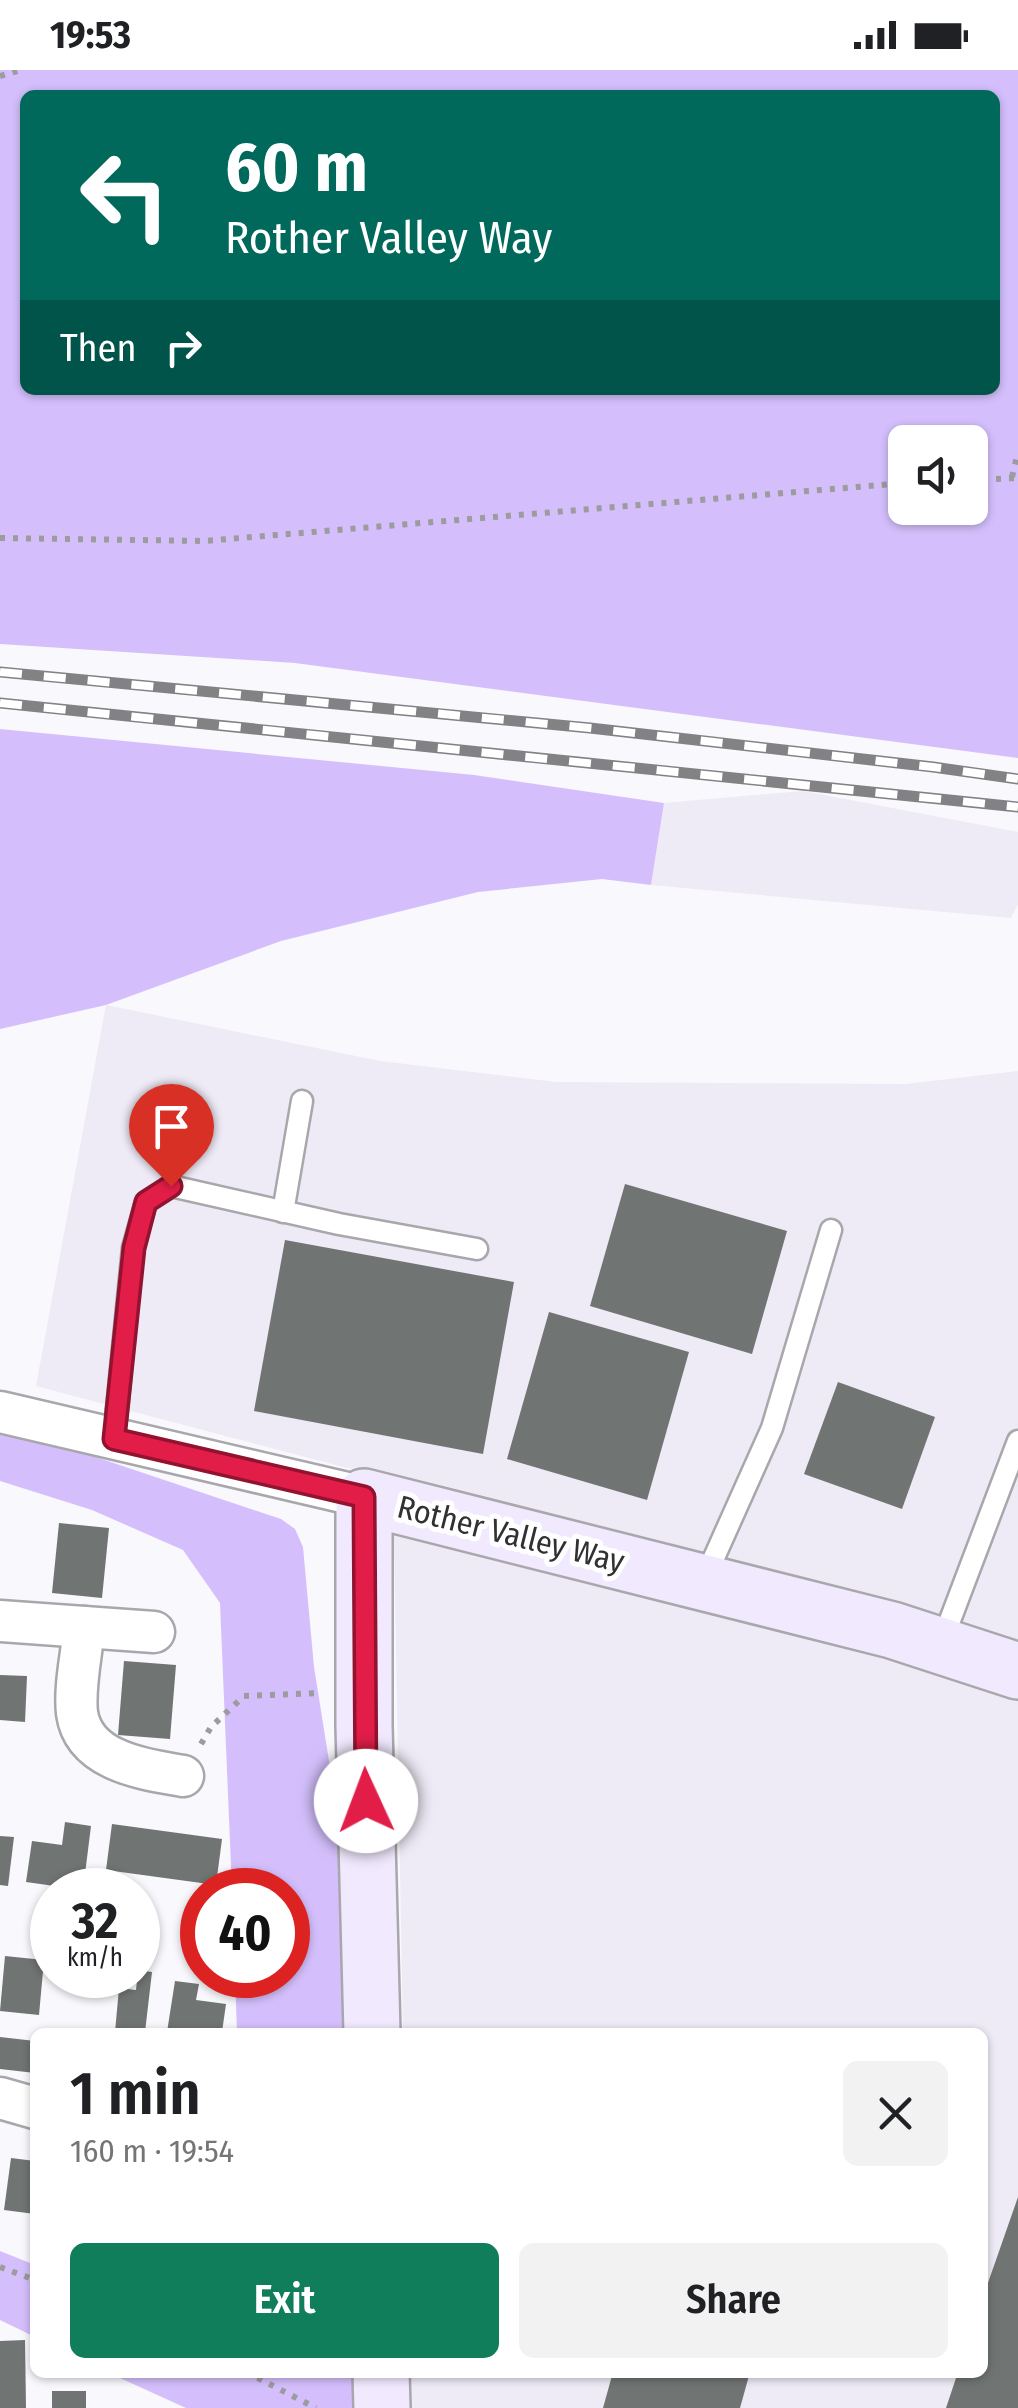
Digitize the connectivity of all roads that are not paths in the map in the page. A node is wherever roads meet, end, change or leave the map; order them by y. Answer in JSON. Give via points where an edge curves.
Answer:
{"nodes":[{"id":1,"x":302,"y":1101,"type":"dead end"},
{"id":2,"x":283,"y":1212,"type":"junction"},
{"id":3,"x":831,"y":1230,"type":"dead end"},
{"id":4,"x":477,"y":1250,"type":"dead end"},
{"id":5,"x":0,"y":1412,"type":"edge"},
{"id":6,"x":114,"y":1439,"type":"junction"},
{"id":7,"x":1018,"y":1441,"type":"edge"},
{"id":8,"x":364,"y":1497,"type":"junction"},
{"id":9,"x":703,"y":1582,"type":"junction"},
{"id":10,"x":0,"y":1620,"type":"edge"},
{"id":11,"x":84,"y":1627,"type":"junction"},
{"id":12,"x":154,"y":1632,"type":"dead end"},
{"id":13,"x":941,"y":1646,"type":"junction"},
{"id":14,"x":1018,"y":1670,"type":"edge"},
{"id":15,"x":183,"y":1776,"type":"road end"},
{"id":16,"x":372,"y":2028,"type":"edge"},
{"id":17,"x":0,"y":2098,"type":"edge"},
{"id":18,"x":30,"y":2107,"type":"edge"},
{"id":19,"x":381,"y":2378,"type":"edge"},
{"id":20,"x":382,"y":2408,"type":"edge"}],
"edges":[{"from":1,"to":2,"type":"lane"},
{"from":2,"to":4,"type":"lane"},
{"from":2,"to":6,"type":"lane","via":[[171,1186],[146,1202],[134,1248]]},
{"from":3,"to":9,"type":"lane","via":[[772,1428]]},
{"from":5,"to":6,"type":"street","name":"Rother Valley Way"},
{"from":6,"to":8,"type":"street","name":"Rother Valley Way"},
{"from":7,"to":13,"type":"lane"},
{"from":8,"to":9,"type":"street","name":"Rother Valley Way"},
{"from":8,"to":16,"type":"street"},
{"from":9,"to":13,"type":"street","name":"Rother Valley Way"},
{"from":10,"to":11,"type":"street"},
{"from":11,"to":12,"type":"street"},
{"from":11,"to":15,"type":"street","via":[[77,1712],[84,1732],[105,1755]]},
{"from":13,"to":14,"type":"street","name":"Rother Valley Way"},
{"from":17,"to":18,"type":"street"},
{"from":19,"to":20,"type":"street"}]}
